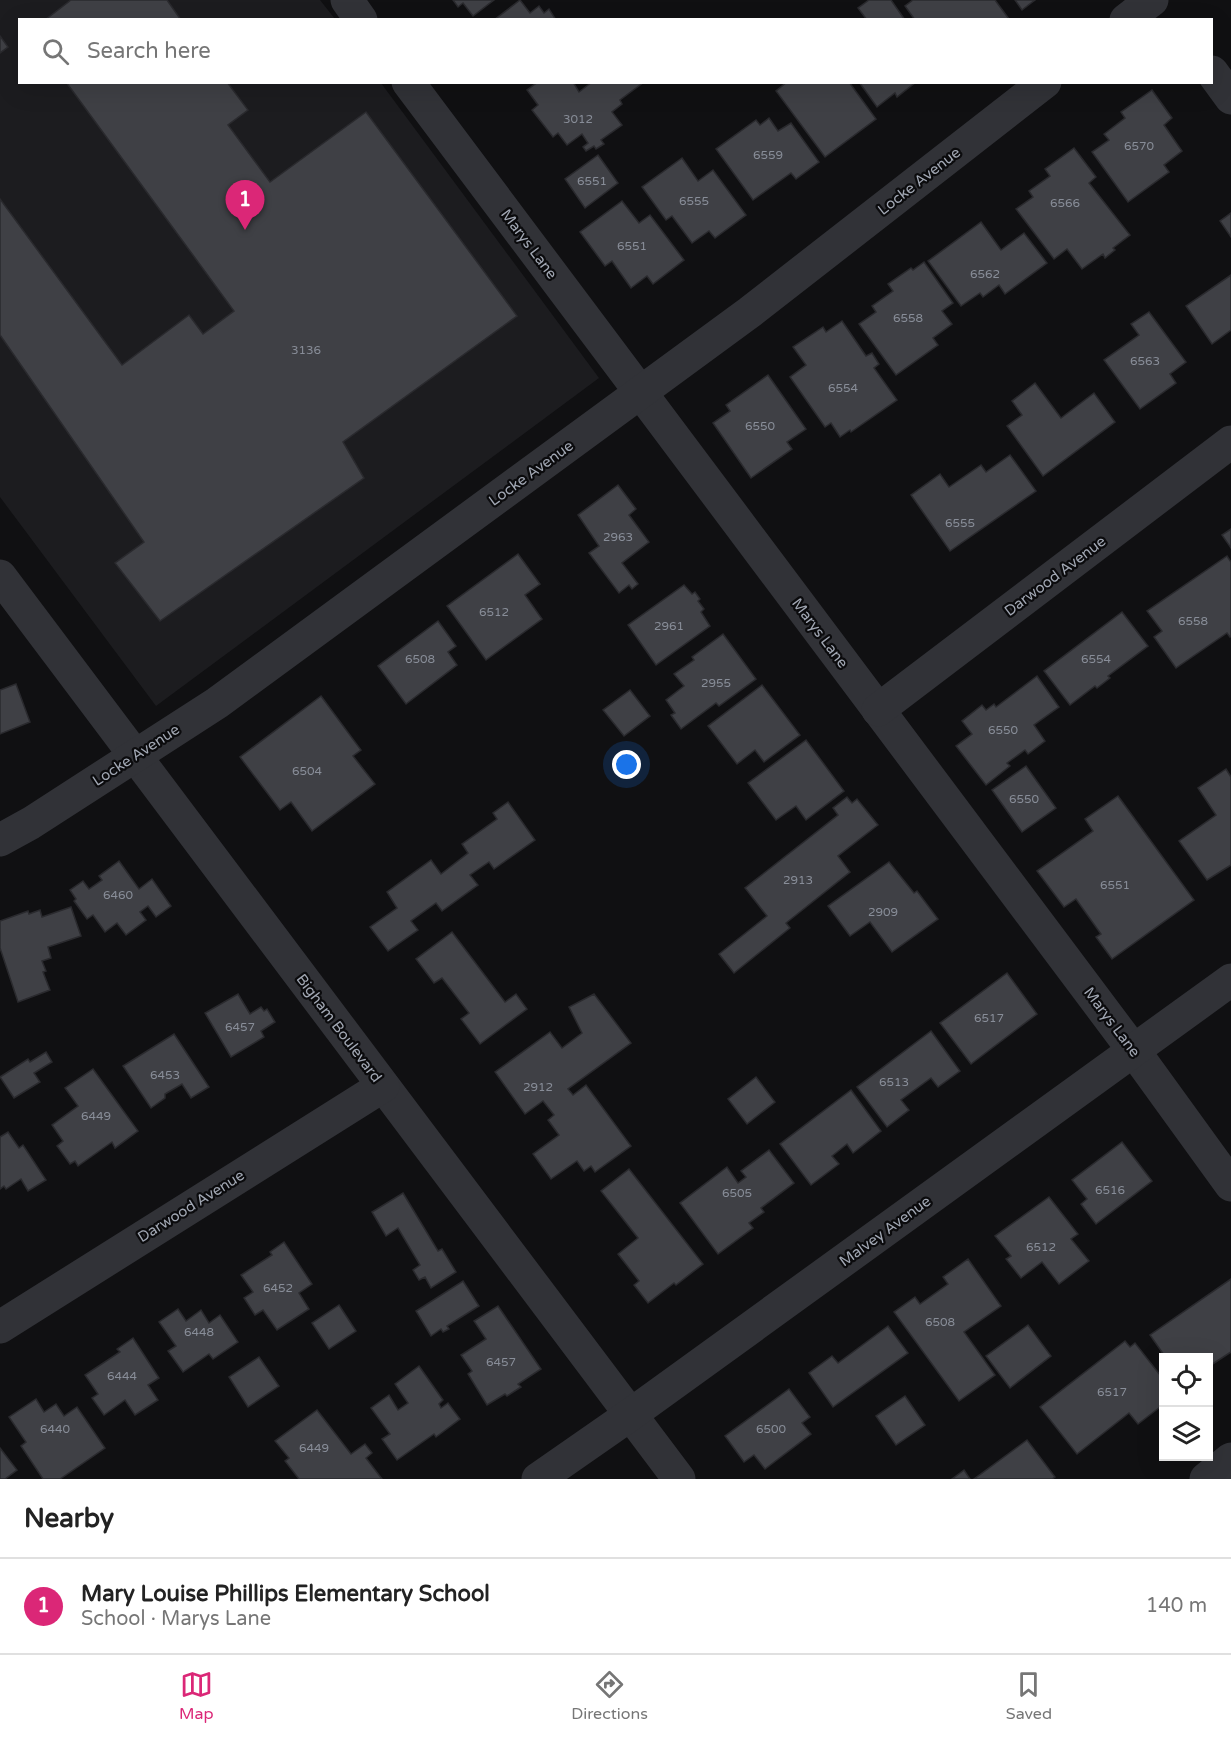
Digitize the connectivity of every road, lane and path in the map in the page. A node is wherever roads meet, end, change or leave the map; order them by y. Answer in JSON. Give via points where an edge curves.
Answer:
{"nodes":[{"id":1,"x":347,"y":0,"type":"edge"},
{"id":2,"x":1152,"y":0,"type":"edge"},
{"id":3,"x":1158,"y":0,"type":"edge"},
{"id":4,"x":360,"y":18,"type":"edge"},
{"id":5,"x":1129,"y":18,"type":"edge"},
{"id":6,"x":1172,"y":18,"type":"edge"},
{"id":7,"x":1213,"y":73,"type":"edge"},
{"id":8,"x":409,"y":84,"type":"edge"},
{"id":9,"x":1042,"y":84,"type":"edge"},
{"id":10,"x":1231,"y":98,"type":"edge"},
{"id":11,"x":640,"y":392,"type":"junction"},
{"id":12,"x":1231,"y":442,"type":"edge"},
{"id":13,"x":0,"y":576,"type":"edge"},
{"id":14,"x":878,"y":710,"type":"junction"},
{"id":15,"x":135,"y":756,"type":"junction"},
{"id":16,"x":0,"y":840,"type":"edge"},
{"id":17,"x":1231,"y":980,"type":"edge"},
{"id":18,"x":1134,"y":1051,"type":"junction"},
{"id":19,"x":383,"y":1086,"type":"junction"},
{"id":20,"x":1231,"y":1185,"type":"edge"},
{"id":21,"x":0,"y":1327,"type":"edge"},
{"id":22,"x":630,"y":1415,"type":"junction"},
{"id":23,"x":1231,"y":1459,"type":"edge"},
{"id":24,"x":538,"y":1479,"type":"edge"},
{"id":25,"x":679,"y":1479,"type":"edge"},
{"id":26,"x":1206,"y":1479,"type":"edge"}],
"edges":[{"from":1,"to":4,"type":"street"},
{"from":2,"to":5,"type":"street"},
{"from":3,"to":6,"type":"street"},
{"from":7,"to":10,"type":"street"},
{"from":8,"to":11,"type":"street","name":"Marys Lane"},
{"from":9,"to":11,"type":"street","name":"Locke Avenue","via":[[750,312]]},
{"from":11,"to":14,"type":"street","name":"Marys Lane"},
{"from":11,"to":15,"type":"street","name":"Locke Avenue","via":[[217,703]]},
{"from":12,"to":14,"type":"street","name":"Darwood Avenue"},
{"from":13,"to":15,"type":"street","name":"Bigham Boulevard"},
{"from":14,"to":18,"type":"street","name":"Marys Lane"},
{"from":15,"to":16,"type":"street","name":"Locke Avenue"},
{"from":15,"to":19,"type":"street","name":"Bigham Boulevard"},
{"from":17,"to":18,"type":"street","name":"Malvey Avenue"},
{"from":18,"to":20,"type":"street","name":"Marys Lane"},
{"from":18,"to":22,"type":"street","name":"Malvey Avenue"},
{"from":19,"to":21,"type":"street","name":"Darwood Avenue"},
{"from":19,"to":22,"type":"street","name":"Bigham Boulevard"},
{"from":22,"to":24,"type":"street","name":"Malvey Avenue"},
{"from":22,"to":25,"type":"street","name":"Bigham Boulevard"},
{"from":23,"to":26,"type":"street"}]}
